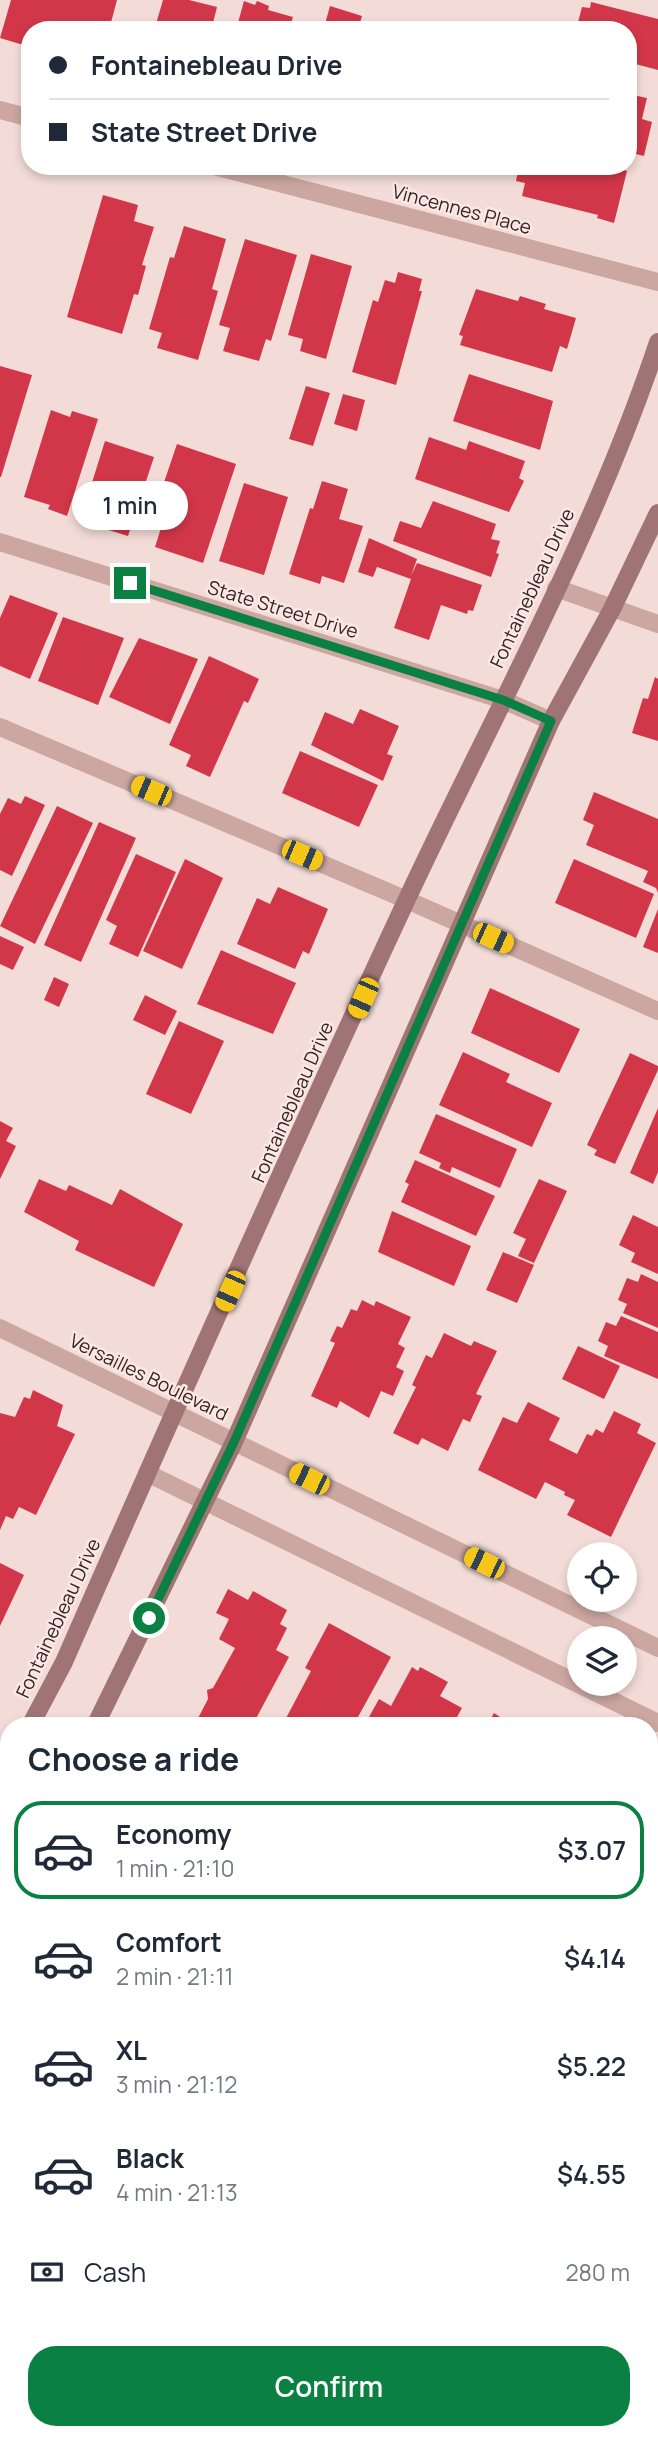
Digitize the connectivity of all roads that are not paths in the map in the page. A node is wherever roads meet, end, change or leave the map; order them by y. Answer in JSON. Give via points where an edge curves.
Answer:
{"nodes":[{"id":1,"x":0,"y":110,"type":"edge"},
{"id":2,"x":21,"y":116,"type":"edge"},
{"id":3,"x":248,"y":175,"type":"edge"},
{"id":4,"x":658,"y":282,"type":"edge"},
{"id":5,"x":658,"y":342,"type":"edge"},
{"id":6,"x":658,"y":513,"type":"edge"},
{"id":7,"x":0,"y":542,"type":"edge"},
{"id":8,"x":556,"y":588,"type":"junction"},
{"id":9,"x":612,"y":609,"type":"junction"},
{"id":10,"x":658,"y":624,"type":"edge"},
{"id":11,"x":503,"y":700,"type":"junction"},
{"id":12,"x":551,"y":721,"type":"junction"},
{"id":13,"x":0,"y":727,"type":"edge"},
{"id":14,"x":407,"y":900,"type":"junction"},
{"id":15,"x":463,"y":925,"type":"junction"},
{"id":16,"x":658,"y":1011,"type":"edge"},
{"id":17,"x":0,"y":1328,"type":"edge"},
{"id":18,"x":175,"y":1413,"type":"junction"},
{"id":19,"x":234,"y":1442,"type":"junction"},
{"id":20,"x":147,"y":1474,"type":"junction"},
{"id":21,"x":206,"y":1502,"type":"junction"},
{"id":22,"x":658,"y":1648,"type":"edge"},
{"id":23,"x":35,"y":1717,"type":"edge"},
{"id":24,"x":99,"y":1717,"type":"edge"},
{"id":25,"x":646,"y":1717,"type":"edge"}],
"edges":[{"from":1,"to":2,"type":"street"},
{"from":3,"to":4,"type":"street","name":"Vincennes Place"},
{"from":5,"to":8,"type":"street","name":"Fontainebleau Drive","via":[[634,416]]},
{"from":6,"to":9,"type":"street"},
{"from":7,"to":11,"type":"street","name":"State Street Drive"},
{"from":8,"to":9,"type":"street"},
{"from":8,"to":11,"type":"street","name":"Fontainebleau Drive"},
{"from":9,"to":10,"type":"street"},
{"from":9,"to":12,"type":"street"},
{"from":11,"to":12,"type":"street","name":"State Street Drive"},
{"from":11,"to":14,"type":"street","name":"Fontainebleau Drive"},
{"from":12,"to":15,"type":"street"},
{"from":13,"to":14,"type":"street"},
{"from":14,"to":15,"type":"street"},
{"from":14,"to":18,"type":"street","name":"Fontainebleau Drive"},
{"from":15,"to":16,"type":"street"},
{"from":15,"to":19,"type":"street"},
{"from":17,"to":18,"type":"street","name":"Versailles Boulevard"},
{"from":18,"to":19,"type":"street","name":"Versailles Boulevard"},
{"from":18,"to":20,"type":"street","name":"Fontainebleau Drive"},
{"from":19,"to":21,"type":"street"},
{"from":19,"to":22,"type":"street","name":"Versailles Boulevard"},
{"from":20,"to":21,"type":"street"},
{"from":20,"to":23,"type":"street","name":"Fontainebleau Drive"},
{"from":21,"to":24,"type":"street"},
{"from":21,"to":25,"type":"street"}]}
